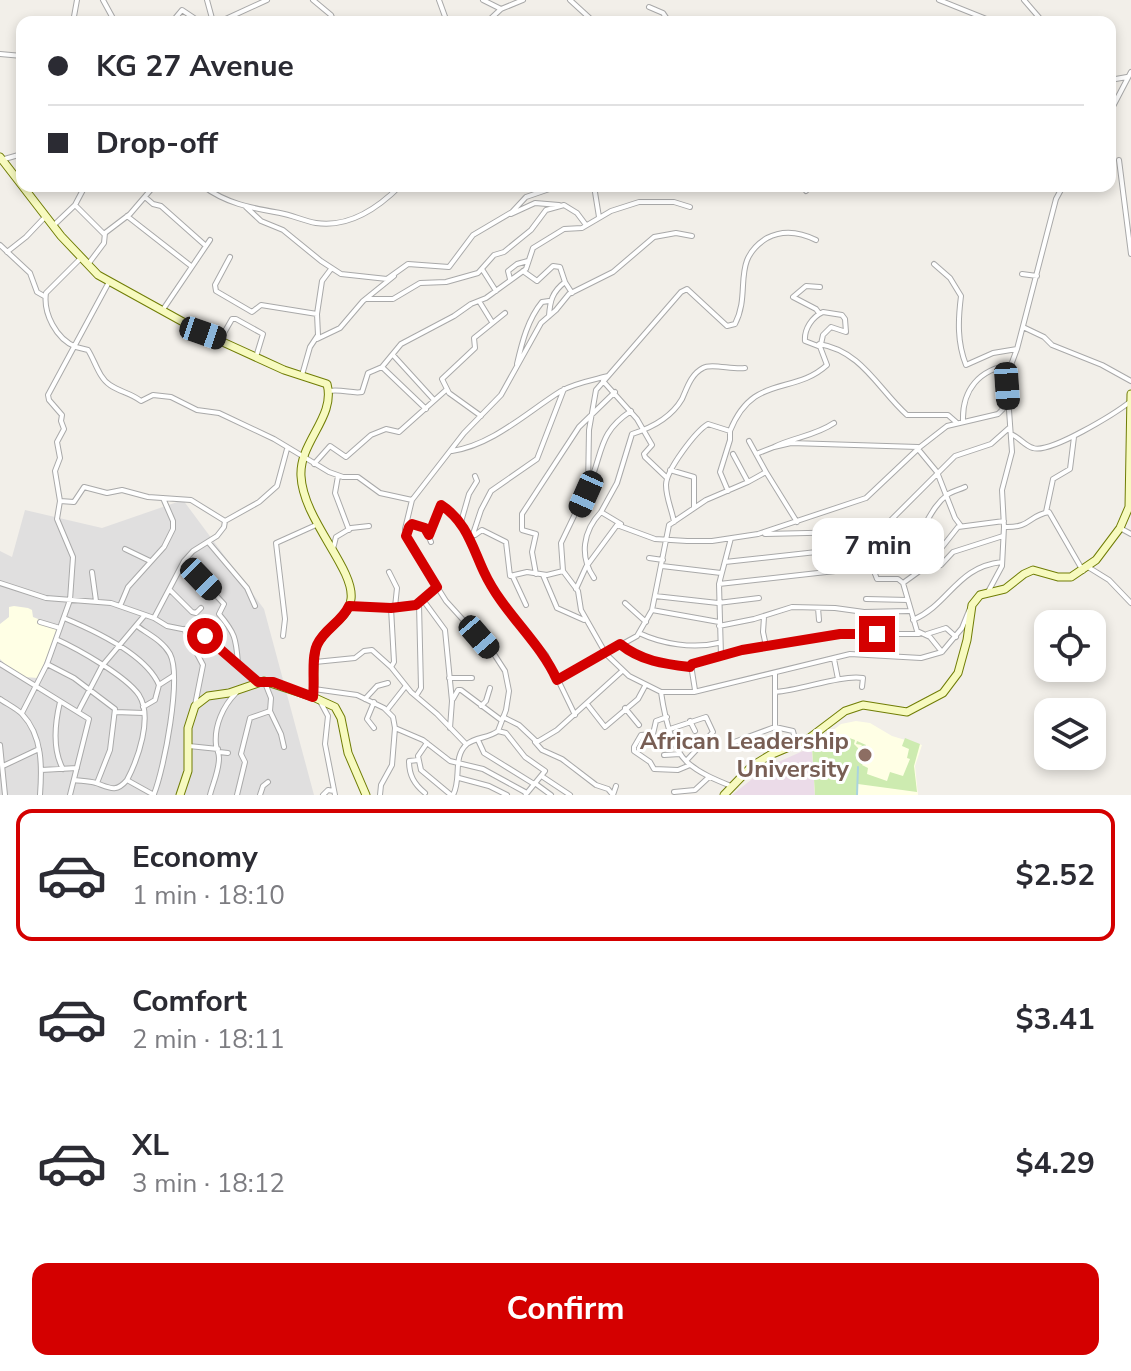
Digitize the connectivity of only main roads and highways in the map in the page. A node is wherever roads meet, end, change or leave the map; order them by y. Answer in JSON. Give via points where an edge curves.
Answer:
{"nodes":[{"id":1,"x":1,"y":159,"type":"edge"},
{"id":2,"x":16,"y":179,"type":"edge"},
{"id":3,"x":26,"y":192,"type":"edge"},
{"id":4,"x":1131,"y":394,"type":"edge"},
{"id":5,"x":1131,"y":401,"type":"edge"},
{"id":6,"x":315,"y":695,"type":"junction"},
{"id":7,"x":180,"y":795,"type":"edge"},
{"id":8,"x":366,"y":795,"type":"edge"},
{"id":9,"x":724,"y":795,"type":"edge"}],
"edges":[{"from":1,"to":2,"type":"main road"},
{"from":3,"to":6,"type":"main road","via":[[84,261],[109,282],[203,333],[327,384],[324,414],[303,455],[303,491],[349,582],[351,596],[342,618],[317,644]]},
{"from":4,"to":5,"type":"main road"},
{"from":5,"to":9,"type":"main road","via":[[1126,518],[1085,569],[1064,578],[1033,570],[1005,589],[978,597],[961,666],[943,693],[903,713],[854,707],[796,746],[759,761]]},
{"from":6,"to":7,"type":"main road","via":[[261,681],[208,696],[195,706],[188,728],[188,771]]},
{"from":6,"to":8,"type":"main road","via":[[338,712]]}]}
